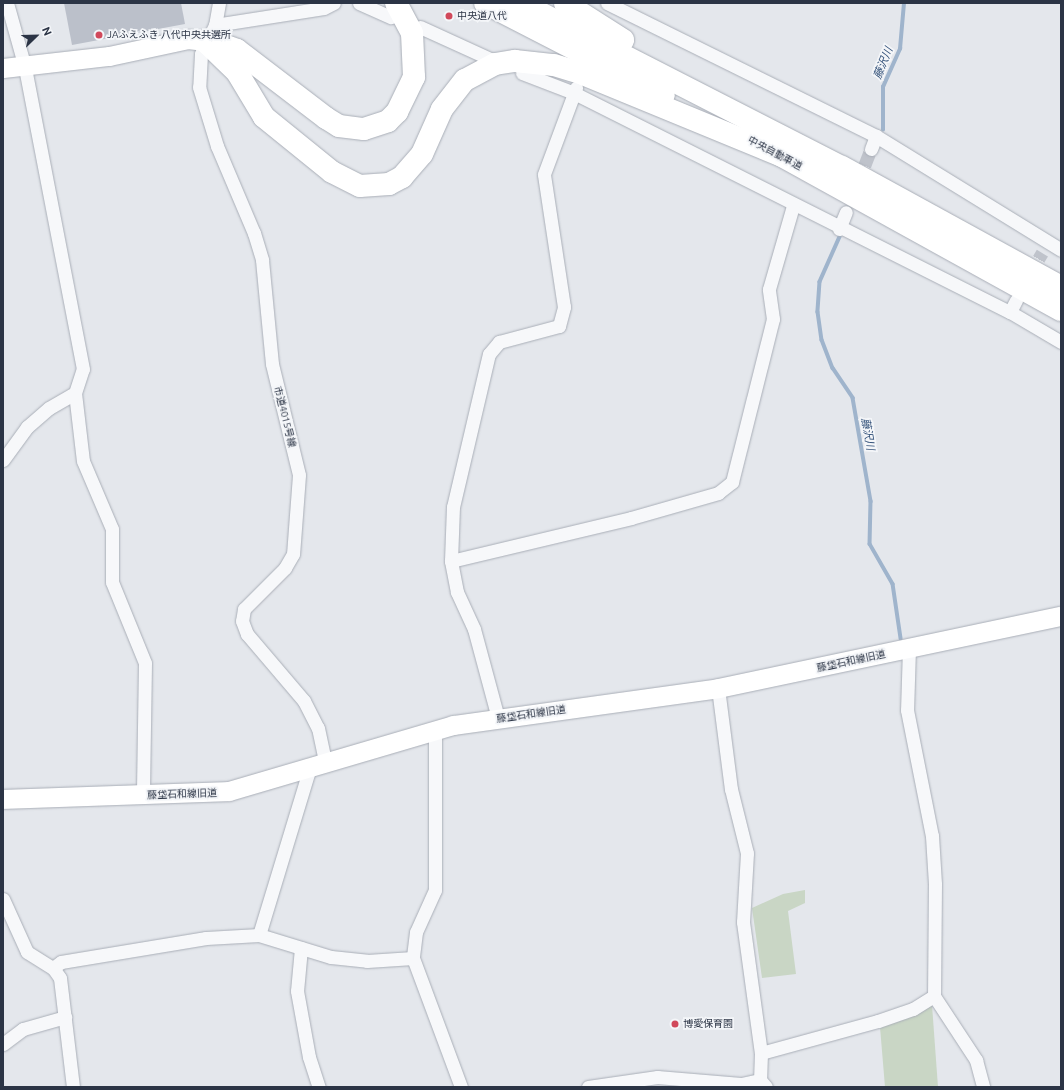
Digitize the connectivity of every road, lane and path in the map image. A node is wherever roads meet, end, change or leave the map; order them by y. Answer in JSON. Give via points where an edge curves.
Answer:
{"nodes":[{"id":1,"x":7,"y":3,"type":"edge"},
{"id":2,"x":219,"y":3,"type":"edge"},
{"id":3,"x":334,"y":3,"type":"edge"},
{"id":4,"x":359,"y":3,"type":"edge"},
{"id":5,"x":485,"y":3,"type":"edge"},
{"id":6,"x":521,"y":3,"type":"edge"},
{"id":7,"x":565,"y":3,"type":"edge"},
{"id":8,"x":607,"y":3,"type":"edge"},
{"id":9,"x":393,"y":10,"type":"edge"},
{"id":10,"x":420,"y":27,"type":"dead end"},
{"id":11,"x":210,"y":33,"type":"junction"},
{"id":12,"x":488,"y":58,"type":"dead end"},
{"id":13,"x":24,"y":64,"type":"junction"},
{"id":14,"x":3,"y":68,"type":"edge"},
{"id":15,"x":522,"y":73,"type":"dead end"},
{"id":16,"x":575,"y":90,"type":"junction"},
{"id":17,"x":876,"y":136,"type":"junction"},
{"id":18,"x":871,"y":149,"type":"tunnel mouth"},
{"id":19,"x":784,"y":157,"type":"junction"},
{"id":20,"x":842,"y":167,"type":"junction"},
{"id":21,"x":793,"y":206,"type":"junction"},
{"id":22,"x":846,"y":212,"type":"dead end"},
{"id":23,"x":839,"y":229,"type":"junction"},
{"id":24,"x":1061,"y":250,"type":"edge"},
{"id":25,"x":1061,"y":287,"type":"edge"},
{"id":26,"x":1016,"y":300,"type":"dead end"},
{"id":27,"x":1061,"y":310,"type":"edge"},
{"id":28,"x":1010,"y":312,"type":"junction"},
{"id":29,"x":1061,"y":342,"type":"edge"},
{"id":30,"x":75,"y":393,"type":"junction"},
{"id":31,"x":3,"y":460,"type":"edge"},
{"id":32,"x":451,"y":561,"type":"junction"},
{"id":33,"x":1061,"y":616,"type":"edge"},
{"id":34,"x":909,"y":648,"type":"junction"},
{"id":35,"x":718,"y":688,"type":"junction"},
{"id":36,"x":498,"y":718,"type":"junction"},
{"id":37,"x":435,"y":729,"type":"junction"},
{"id":38,"x":318,"y":764,"type":"junction"},
{"id":39,"x":143,"y":795,"type":"junction"},
{"id":40,"x":3,"y":799,"type":"edge"},
{"id":41,"x":3,"y":899,"type":"edge"},
{"id":42,"x":259,"y":934,"type":"junction"},
{"id":43,"x":301,"y":948,"type":"junction"},
{"id":44,"x":414,"y":958,"type":"junction"},
{"id":45,"x":53,"y":968,"type":"junction"},
{"id":46,"x":934,"y":996,"type":"junction"},
{"id":47,"x":65,"y":1017,"type":"junction"},
{"id":48,"x":3,"y":1044,"type":"edge"},
{"id":49,"x":761,"y":1053,"type":"junction"},
{"id":50,"x":763,"y":1084,"type":"edge"},
{"id":51,"x":457,"y":1086,"type":"edge"},
{"id":52,"x":73,"y":1087,"type":"edge"},
{"id":53,"x":320,"y":1087,"type":"edge"},
{"id":54,"x":588,"y":1087,"type":"edge"},
{"id":55,"x":983,"y":1087,"type":"edge"}],
"edges":[{"from":1,"to":13,"type":"street"},
{"from":2,"to":11,"type":"street","name":"市道4015号線"},
{"from":3,"to":11,"type":"street","via":[[324,8]]},
{"from":4,"to":9,"type":"street"},
{"from":5,"to":19,"type":"highway","name":"中央自動車道"},
{"from":6,"to":20,"type":"highway","name":"中央自動車道"},
{"from":7,"to":20,"type":"highway","via":[[652,59]]},
{"from":8,"to":17,"type":"street"},
{"from":9,"to":11,"type":"highway","via":[[412,33],[414,77],[397,112],[382,124],[364,129],[339,126]]},
{"from":10,"to":12,"type":"street"},
{"from":11,"to":13,"type":"street","via":[[108,56]]},
{"from":11,"to":19,"type":"highway","via":[[264,117],[332,172],[360,186],[389,184],[402,177],[422,154],[442,109],[465,80],[495,64],[515,61],[554,65],[584,74]]},
{"from":11,"to":38,"type":"street","name":"市道4015号線","via":[[198,70],[199,87],[217,146],[254,233],[262,260],[272,364],[299,475],[293,554],[285,568],[244,609],[242,621],[247,634],[304,701],[318,728]]},
{"from":13,"to":14,"type":"street"},
{"from":13,"to":30,"type":"street","via":[[83,369]]},
{"from":15,"to":16,"type":"street"},
{"from":16,"to":21,"type":"street"},
{"from":16,"to":32,"type":"street","via":[[544,174],[564,307],[559,326],[499,342],[489,354],[453,507]]},
{"from":17,"to":18,"type":"street"},
{"from":17,"to":24,"type":"street","via":[[1045,247]]},
{"from":19,"to":27,"type":"highway","name":"中央自動車道"},
{"from":20,"to":25,"type":"highway","name":"中央自動車道"},
{"from":21,"to":23,"type":"street"},
{"from":21,"to":32,"type":"street","via":[[769,289],[773,319],[732,482],[718,493],[631,518]]},
{"from":22,"to":23,"type":"street"},
{"from":23,"to":28,"type":"street"},
{"from":26,"to":28,"type":"street"},
{"from":28,"to":29,"type":"street"},
{"from":30,"to":31,"type":"street","via":[[27,427]]},
{"from":30,"to":39,"type":"street","via":[[83,461],[112,529],[112,582],[145,663]]},
{"from":32,"to":36,"type":"street","via":[[457,592],[474,630]]},
{"from":33,"to":34,"type":"street","name":"藤垈石和線旧道"},
{"from":34,"to":35,"type":"street","name":"藤垈石和線旧道"},
{"from":34,"to":46,"type":"street","via":[[907,710],[932,836],[935,884]]},
{"from":35,"to":36,"type":"street","name":"藤垈石和線旧道"},
{"from":35,"to":49,"type":"street","via":[[731,789],[746,853],[743,922]]},
{"from":36,"to":37,"type":"street","name":"藤垈石和線旧道"},
{"from":37,"to":38,"type":"street","name":"藤垈石和線旧道"},
{"from":37,"to":44,"type":"street","via":[[435,890],[416,932]]},
{"from":38,"to":39,"type":"street","name":"藤垈石和線旧道","via":[[229,791]]},
{"from":38,"to":42,"type":"street"},
{"from":39,"to":40,"type":"street","name":"藤垈石和線旧道"},
{"from":41,"to":45,"type":"street","via":[[27,952]]},
{"from":42,"to":43,"type":"street"},
{"from":42,"to":45,"type":"street","via":[[206,938],[61,962]]},
{"from":43,"to":44,"type":"street","via":[[331,957],[367,960]]},
{"from":43,"to":53,"type":"street","via":[[297,991],[309,1057]]},
{"from":44,"to":51,"type":"street"},
{"from":45,"to":47,"type":"street","via":[[60,978]]},
{"from":46,"to":49,"type":"street","via":[[913,1008],[878,1021]]},
{"from":46,"to":55,"type":"street","via":[[976,1060]]},
{"from":47,"to":48,"type":"street","via":[[23,1029]]},
{"from":47,"to":52,"type":"street"},
{"from":49,"to":50,"type":"street"},
{"from":50,"to":54,"type":"street","via":[[657,1077]]}]}
